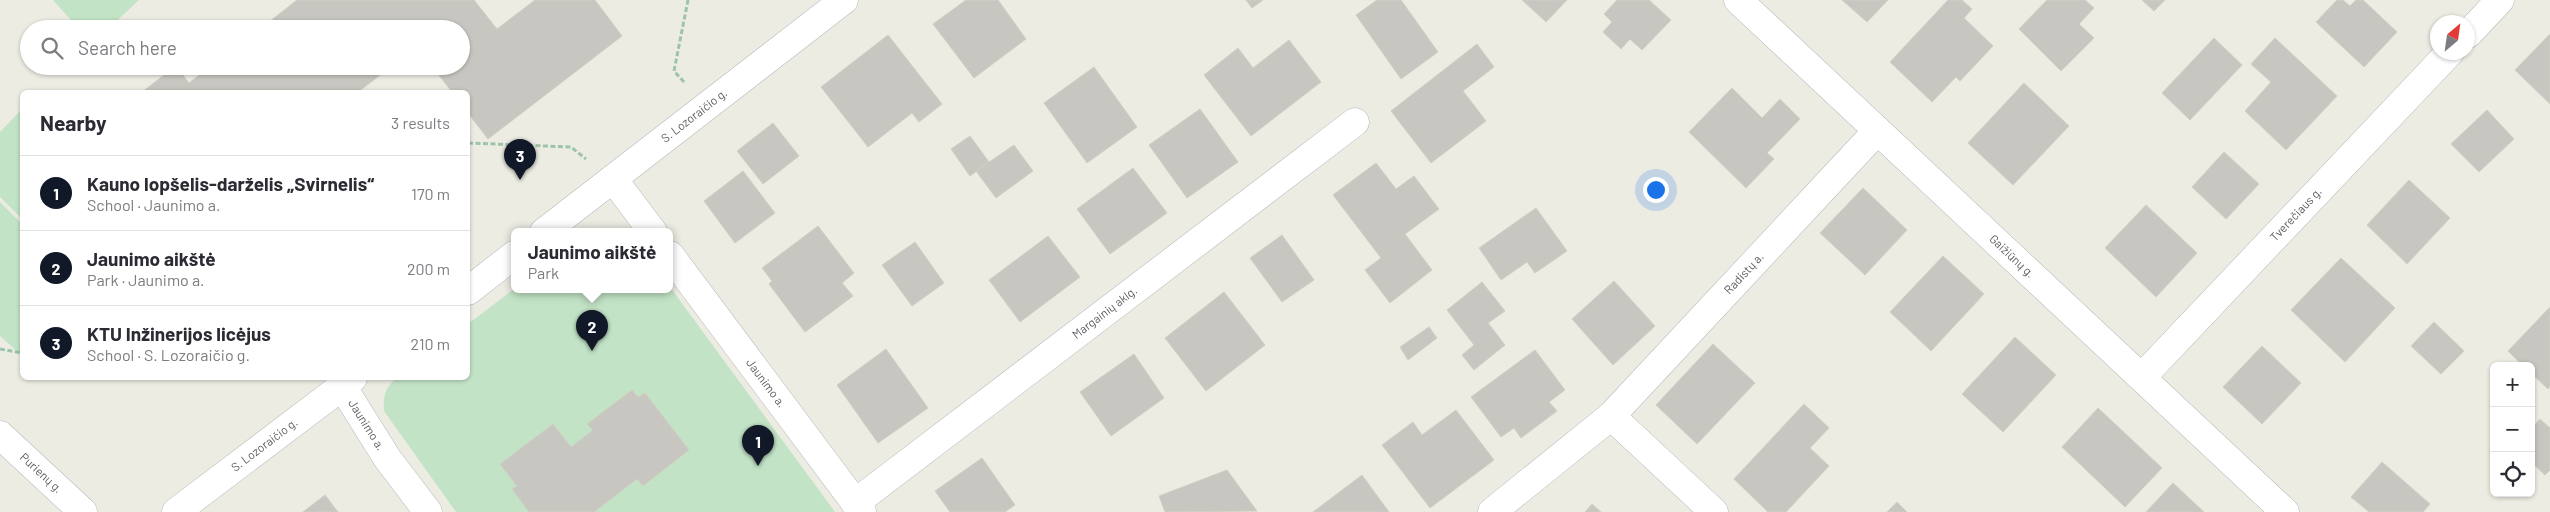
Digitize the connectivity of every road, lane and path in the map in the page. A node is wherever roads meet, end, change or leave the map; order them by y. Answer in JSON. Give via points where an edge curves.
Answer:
{"nodes":[{"id":1,"x":688,"y":0,"type":"edge"},
{"id":2,"x":844,"y":0,"type":"edge"},
{"id":3,"x":1738,"y":0,"type":"edge"},
{"id":4,"x":2500,"y":0,"type":"edge"},
{"id":5,"x":2475,"y":27,"type":"edge"},
{"id":6,"x":2442,"y":60,"type":"edge"},
{"id":7,"x":704,"y":108,"type":"junction"},
{"id":8,"x":1355,"y":122,"type":"dead end"},
{"id":9,"x":1878,"y":131,"type":"junction"},
{"id":10,"x":470,"y":143,"type":"edge"},
{"id":11,"x":613,"y":179,"type":"junction"},
{"id":12,"x":549,"y":228,"type":"edge"},
{"id":13,"x":650,"y":228,"type":"edge"},
{"id":14,"x":511,"y":257,"type":"edge"},
{"id":15,"x":673,"y":258,"type":"edge"},
{"id":16,"x":470,"y":289,"type":"edge"},
{"id":17,"x":0,"y":349,"type":"edge"},
{"id":18,"x":20,"y":353,"type":"edge"},
{"id":19,"x":2142,"y":377,"type":"junction"},
{"id":20,"x":347,"y":382,"type":"edge"},
{"id":21,"x":1611,"y":416,"type":"junction"},
{"id":22,"x":0,"y":435,"type":"edge"},
{"id":23,"x":858,"y":507,"type":"edge"},
{"id":24,"x":83,"y":512,"type":"edge"},
{"id":25,"x":176,"y":512,"type":"edge"},
{"id":26,"x":428,"y":512,"type":"edge"},
{"id":27,"x":1492,"y":512,"type":"edge"},
{"id":28,"x":1714,"y":512,"type":"edge"},
{"id":29,"x":2285,"y":512,"type":"edge"}],
"edges":[{"from":1,"to":7,"type":"path","via":[[674,71]]},
{"from":2,"to":7,"type":"street","name":"S. Lozoraičio g."},
{"from":3,"to":9,"type":"street","name":"Gaižiūnų g."},
{"from":4,"to":5,"type":"street"},
{"from":6,"to":19,"type":"street","name":"Tverečiaus g."},
{"from":7,"to":11,"type":"street","name":"S. Lozoraičio g."},
{"from":8,"to":23,"type":"street","name":"Margainių aklg."},
{"from":9,"to":19,"type":"street","name":"Gaižiūnų g."},
{"from":9,"to":21,"type":"street","name":"Radistų a."},
{"from":10,"to":11,"type":"path","via":[[570,147]]},
{"from":11,"to":12,"type":"street","name":"S. Lozoraičio g."},
{"from":11,"to":13,"type":"street"},
{"from":14,"to":16,"type":"street"},
{"from":15,"to":23,"type":"street","name":"Jaunimo a."},
{"from":17,"to":18,"type":"path"},
{"from":19,"to":29,"type":"street","name":"Gaižiūnų g."},
{"from":20,"to":25,"type":"street","name":"S. Lozoraičio g."},
{"from":20,"to":26,"type":"street","name":"Jaunimo a.","via":[[387,458]]},
{"from":21,"to":27,"type":"street","name":"Radistų a."},
{"from":21,"to":28,"type":"street"},
{"from":22,"to":24,"type":"street","name":"Purienų g."}]}
